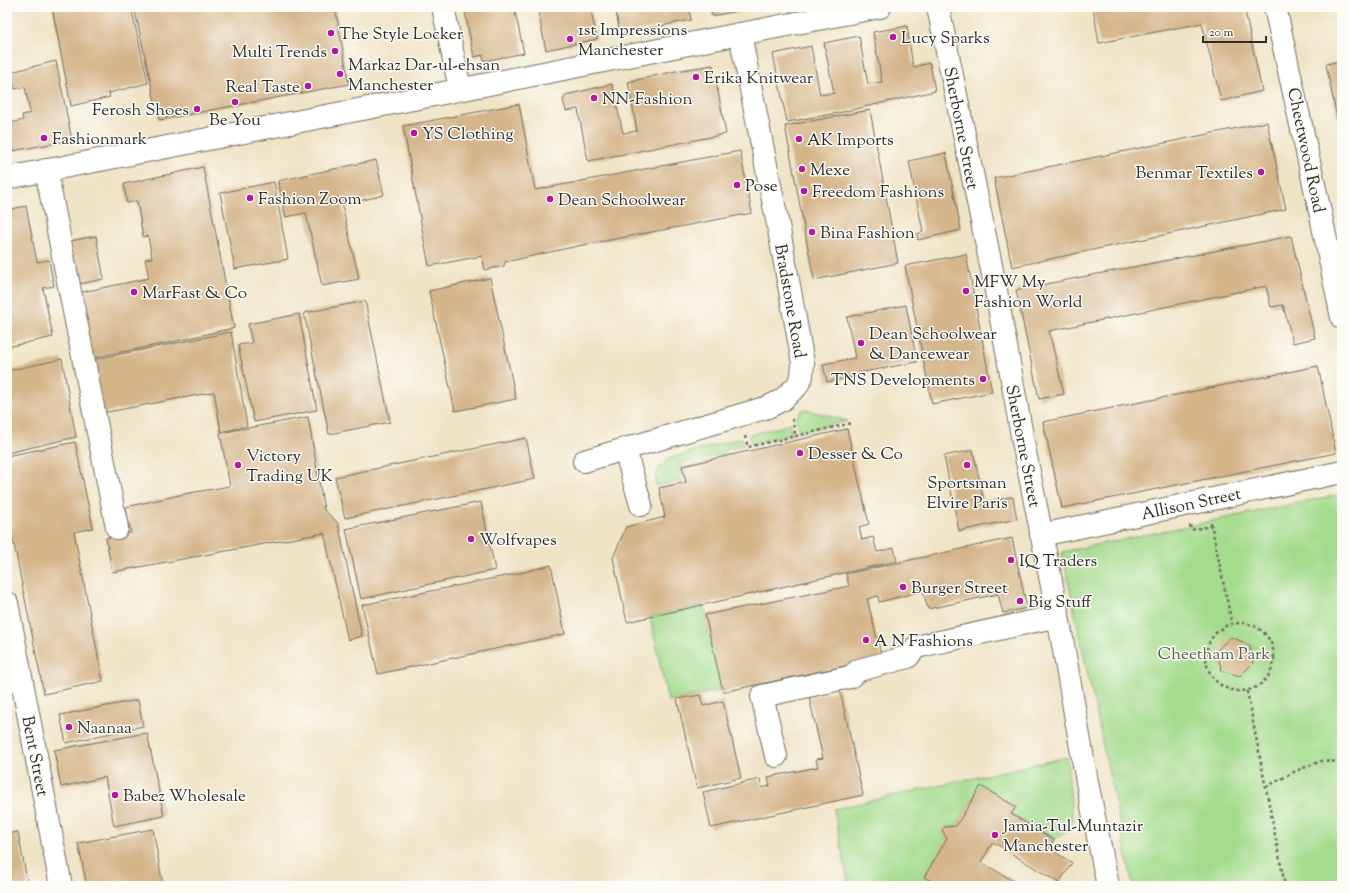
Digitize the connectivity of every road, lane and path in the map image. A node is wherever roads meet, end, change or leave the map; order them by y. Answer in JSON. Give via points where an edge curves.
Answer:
{"nodes":[{"id":1,"x":443,"y":7,"type":"edge"},
{"id":2,"x":880,"y":7,"type":"edge"},
{"id":3,"x":938,"y":7,"type":"edge"},
{"id":4,"x":1275,"y":7,"type":"edge"},
{"id":5,"x":740,"y":34,"type":"junction"},
{"id":6,"x":460,"y":89,"type":"junction"},
{"id":7,"x":46,"y":170,"type":"junction"},
{"id":8,"x":7,"y":178,"type":"edge"},
{"id":9,"x":1342,"y":318,"type":"edge"},
{"id":10,"x":792,"y":417,"type":"dead end"},
{"id":11,"x":852,"y":424,"type":"dead end"},
{"id":12,"x":745,"y":434,"type":"dead end"},
{"id":13,"x":796,"y":437,"type":"junction"},
{"id":14,"x":625,"y":450,"type":"junction"},
{"id":15,"x":584,"y":461,"type":"dead end"},
{"id":16,"x":1342,"y":472,"type":"edge"},
{"id":17,"x":641,"y":505,"type":"dead end"},
{"id":18,"x":1189,"y":522,"type":"dead end"},
{"id":19,"x":117,"y":528,"type":"dead end"},
{"id":20,"x":1041,"y":535,"type":"junction"},
{"id":21,"x":7,"y":603,"type":"edge"},
{"id":22,"x":1058,"y":616,"type":"junction"},
{"id":23,"x":1232,"y":624,"type":"junction"},
{"id":24,"x":1247,"y":691,"type":"junction"},
{"id":25,"x":776,"y":756,"type":"dead end"},
{"id":26,"x":1342,"y":763,"type":"edge"},
{"id":27,"x":1266,"y":787,"type":"junction"},
{"id":28,"x":61,"y":886,"type":"edge"},
{"id":29,"x":1108,"y":886,"type":"edge"},
{"id":30,"x":1285,"y":886,"type":"edge"}],
"edges":[{"from":1,"to":6,"type":"street"},
{"from":2,"to":5,"type":"street"},
{"from":3,"to":20,"type":"street","name":"Sherborne Street"},
{"from":4,"to":9,"type":"street","name":"Cheetwood Road"},
{"from":5,"to":6,"type":"street"},
{"from":5,"to":14,"type":"street","name":"Bradstone Road","via":[[803,363],[802,376],[797,386],[782,400],[768,407]]},
{"from":6,"to":7,"type":"street"},
{"from":7,"to":8,"type":"street"},
{"from":7,"to":19,"type":"street"},
{"from":10,"to":13,"type":"path"},
{"from":11,"to":13,"type":"path"},
{"from":12,"to":13,"type":"path","via":[[748,448]]},
{"from":14,"to":15,"type":"street","name":"Bradstone Road"},
{"from":14,"to":17,"type":"street"},
{"from":16,"to":20,"type":"street","name":"Allison Street"},
{"from":18,"to":23,"type":"path","via":[[1191,530],[1211,524]]},
{"from":20,"to":22,"type":"street","name":"Sherborne Street"},
{"from":21,"to":28,"type":"street","name":"Bent Street"},
{"from":22,"to":25,"type":"street","via":[[916,647],[908,657],[859,670],[850,677],[762,696]]},
{"from":22,"to":29,"type":"street","name":"Sherborne Street"},
{"from":23,"to":24,"type":"path","via":[[1221,628],[1207,647],[1208,670],[1224,687],[1235,691]]},
{"from":23,"to":24,"type":"path","via":[[1254,625],[1270,639],[1274,649],[1272,671],[1266,680]]},
{"from":24,"to":27,"type":"path"},
{"from":26,"to":27,"type":"path","via":[[1324,760]]},
{"from":27,"to":30,"type":"path"}]}
